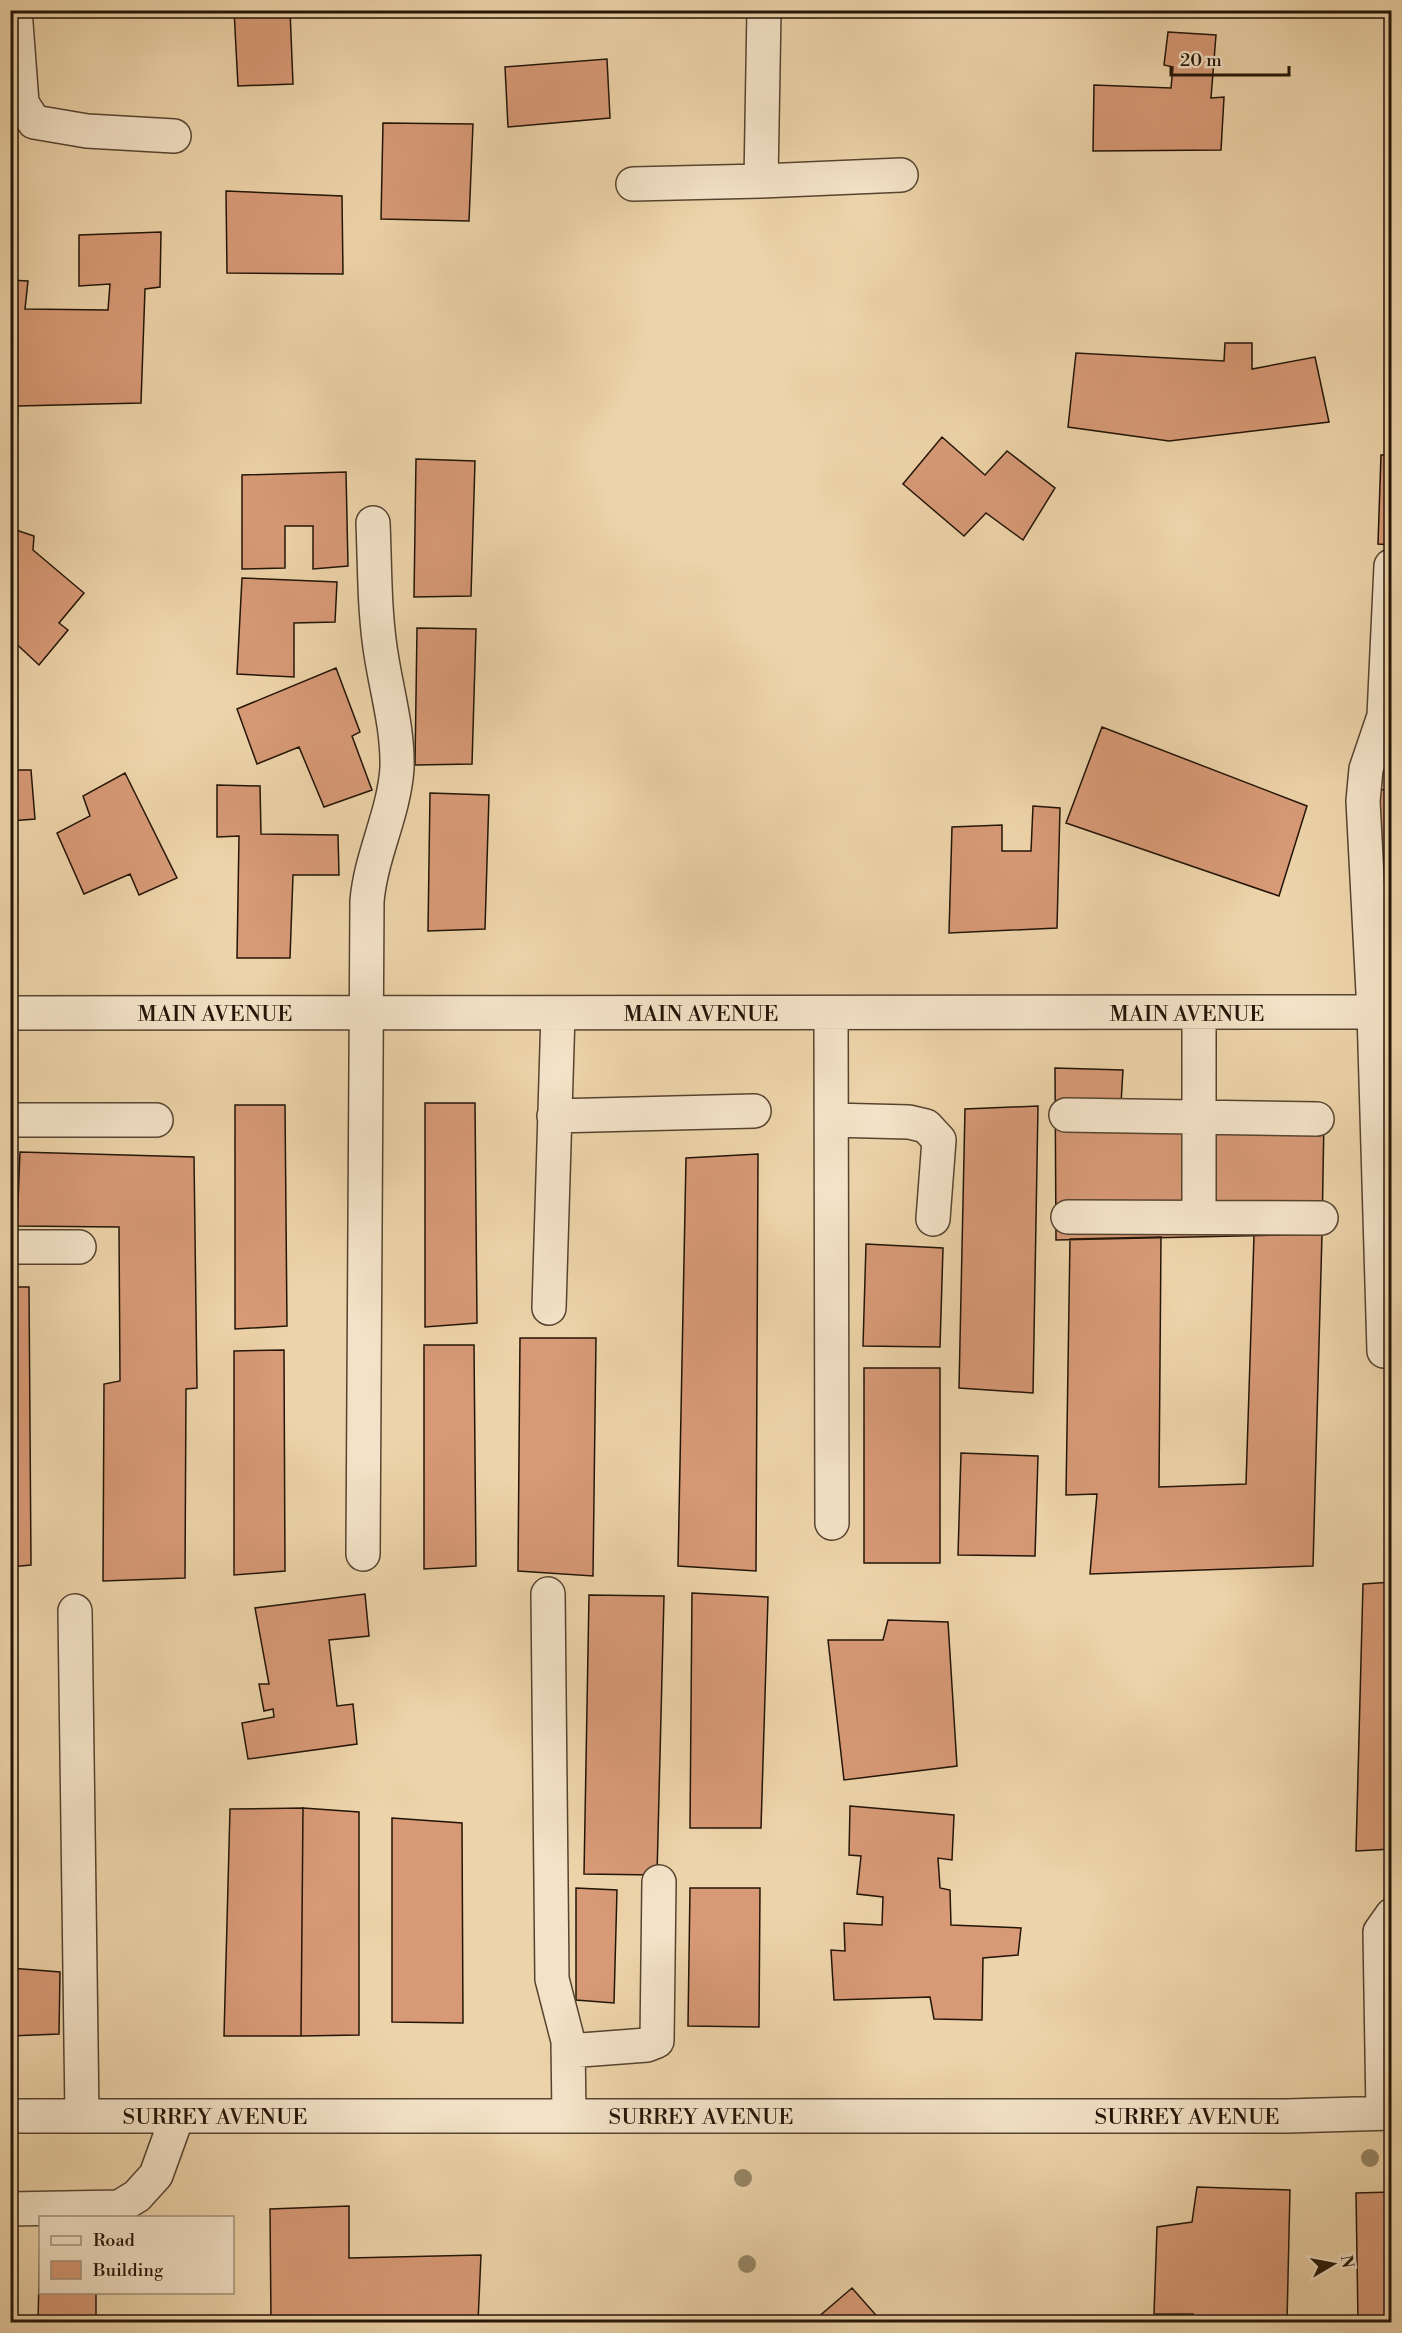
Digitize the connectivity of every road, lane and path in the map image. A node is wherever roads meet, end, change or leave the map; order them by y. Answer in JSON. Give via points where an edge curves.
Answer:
{"nodes":[{"id":1,"x":15,"y":10,"type":"edge"},
{"id":2,"x":764,"y":10,"type":"edge"},
{"id":3,"x":174,"y":136,"type":"dead end"},
{"id":4,"x":901,"y":175,"type":"dead end"},
{"id":5,"x":761,"y":181,"type":"junction"},
{"id":6,"x":633,"y":184,"type":"dead end"},
{"id":7,"x":373,"y":523,"type":"dead end"},
{"id":8,"x":1391,"y":566,"type":"edge"},
{"id":9,"x":831,"y":1012,"type":"junction"},
{"id":10,"x":1383,"y":1012,"type":"edge"},
{"id":11,"x":10,"y":1013,"type":"edge"},
{"id":12,"x":367,"y":1013,"type":"junction"},
{"id":13,"x":558,"y":1013,"type":"junction"},
{"id":14,"x":1198,"y":1013,"type":"junction"},
{"id":15,"x":754,"y":1111,"type":"dead end"},
{"id":16,"x":1066,"y":1115,"type":"dead end"},
{"id":17,"x":554,"y":1116,"type":"junction"},
{"id":18,"x":1199,"y":1118,"type":"junction"},
{"id":19,"x":1317,"y":1119,"type":"dead end"},
{"id":20,"x":10,"y":1120,"type":"edge"},
{"id":21,"x":156,"y":1120,"type":"dead end"},
{"id":22,"x":832,"y":1120,"type":"junction"},
{"id":23,"x":1385,"y":1121,"type":"edge"},
{"id":24,"x":1068,"y":1217,"type":"dead end"},
{"id":25,"x":1199,"y":1217,"type":"junction"},
{"id":26,"x":1321,"y":1218,"type":"dead end"},
{"id":27,"x":933,"y":1219,"type":"dead end"},
{"id":28,"x":10,"y":1247,"type":"edge"},
{"id":29,"x":79,"y":1247,"type":"dead end"},
{"id":30,"x":549,"y":1308,"type":"dead end"},
{"id":31,"x":1384,"y":1351,"type":"dead end"},
{"id":32,"x":832,"y":1523,"type":"dead end"},
{"id":33,"x":363,"y":1554,"type":"dead end"},
{"id":34,"x":548,"y":1594,"type":"dead end"},
{"id":35,"x":75,"y":1611,"type":"dead end"},
{"id":36,"x":659,"y":1882,"type":"dead end"},
{"id":37,"x":1392,"y":1915,"type":"edge"},
{"id":38,"x":1387,"y":2023,"type":"edge"},
{"id":39,"x":568,"y":2051,"type":"junction"},
{"id":40,"x":1387,"y":2113,"type":"edge"},
{"id":41,"x":82,"y":2115,"type":"junction"},
{"id":42,"x":10,"y":2116,"type":"edge"},
{"id":43,"x":569,"y":2116,"type":"junction"},
{"id":44,"x":177,"y":2117,"type":"junction"},
{"id":45,"x":10,"y":2210,"type":"edge"}],
"edges":[{"from":1,"to":3,"type":"street","via":[[22,103],[34,122],[87,131]]},
{"from":2,"to":5,"type":"street"},
{"from":4,"to":5,"type":"street"},
{"from":5,"to":6,"type":"street"},
{"from":7,"to":12,"type":"street","via":[[378,630],[392,706],[397,768],[389,816],[368,880]]},
{"from":8,"to":10,"type":"street","via":[[1384,716],[1366,769],[1363,801]]},
{"from":9,"to":13,"type":"street","name":"MAIN AVENUE"},
{"from":9,"to":14,"type":"street","name":"MAIN AVENUE"},
{"from":9,"to":22,"type":"street"},
{"from":10,"to":14,"type":"street","name":"MAIN AVENUE"},
{"from":10,"to":23,"type":"street"},
{"from":11,"to":12,"type":"street","name":"MAIN AVENUE"},
{"from":12,"to":13,"type":"street","name":"MAIN AVENUE"},
{"from":12,"to":33,"type":"street"},
{"from":13,"to":17,"type":"street"},
{"from":14,"to":18,"type":"street"},
{"from":15,"to":17,"type":"street"},
{"from":16,"to":18,"type":"street"},
{"from":17,"to":30,"type":"street"},
{"from":18,"to":19,"type":"street"},
{"from":18,"to":25,"type":"street"},
{"from":20,"to":21,"type":"street"},
{"from":22,"to":27,"type":"street","via":[[926,1126],[939,1140]]},
{"from":22,"to":32,"type":"street"},
{"from":23,"to":31,"type":"street"},
{"from":24,"to":25,"type":"street"},
{"from":25,"to":26,"type":"street"},
{"from":28,"to":29,"type":"street"},
{"from":34,"to":39,"type":"street","via":[[552,1979]]},
{"from":35,"to":41,"type":"street"},
{"from":36,"to":39,"type":"street","via":[[657,2041]]},
{"from":37,"to":38,"type":"street","via":[[1380,1932]]},
{"from":38,"to":40,"type":"street"},
{"from":39,"to":43,"type":"street"},
{"from":40,"to":43,"type":"street","name":"SURREY AVENUE"},
{"from":41,"to":42,"type":"street","name":"SURREY AVENUE"},
{"from":41,"to":44,"type":"street","name":"SURREY AVENUE"},
{"from":43,"to":44,"type":"street","name":"SURREY AVENUE"},
{"from":44,"to":45,"type":"street","via":[[156,2175],[137,2196],[119,2206]]}]}
